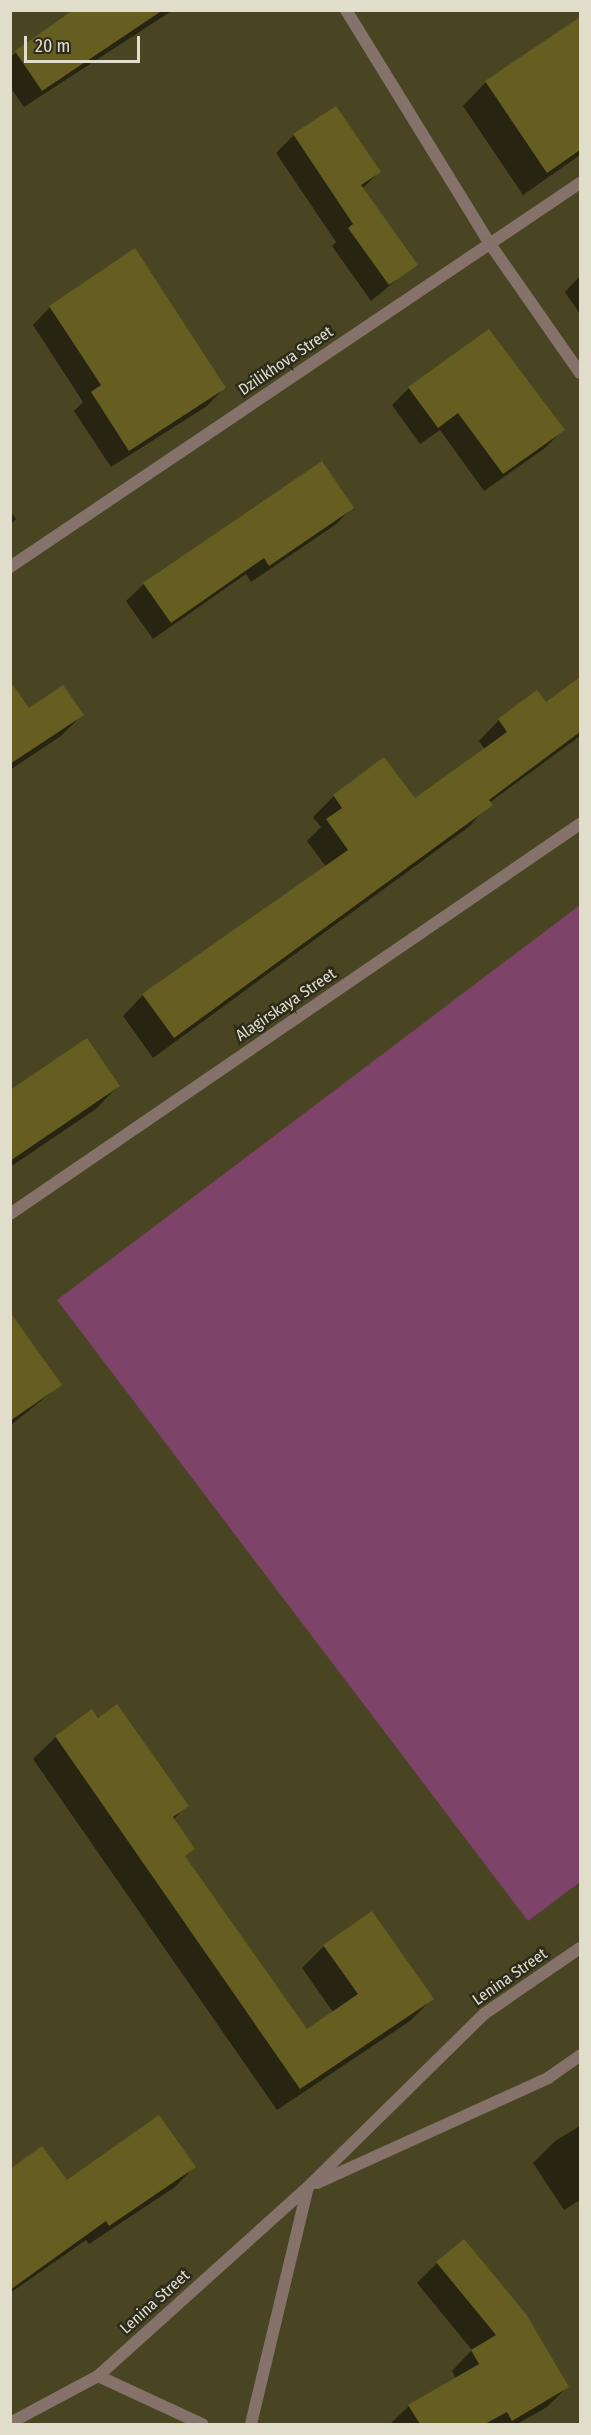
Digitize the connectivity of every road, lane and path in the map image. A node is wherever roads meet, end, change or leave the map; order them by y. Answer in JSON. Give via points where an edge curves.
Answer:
{"nodes":[{"id":1,"x":346,"y":10,"type":"edge"},
{"id":2,"x":580,"y":183,"type":"edge"},
{"id":3,"x":490,"y":244,"type":"junction"},
{"id":4,"x":580,"y":373,"type":"edge"},
{"id":5,"x":10,"y":567,"type":"edge"},
{"id":6,"x":580,"y":824,"type":"edge"},
{"id":7,"x":10,"y":1214,"type":"edge"},
{"id":8,"x":580,"y":1948,"type":"edge"},
{"id":9,"x":580,"y":2056,"type":"edge"},
{"id":10,"x":308,"y":2187,"type":"junction"},
{"id":11,"x":98,"y":2376,"type":"junction"},
{"id":12,"x":10,"y":2423,"type":"edge"},
{"id":13,"x":202,"y":2424,"type":"edge"},
{"id":14,"x":251,"y":2424,"type":"edge"}],
"edges":[{"from":1,"to":3,"type":"street"},
{"from":2,"to":3,"type":"street","name":"Dzilikhova Street"},
{"from":3,"to":4,"type":"street"},
{"from":3,"to":5,"type":"street","name":"Dzilikhova Street"},
{"from":6,"to":7,"type":"street","name":"Alagirskaya Street"},
{"from":8,"to":10,"type":"street","name":"Lenina Street","via":[[484,2014]]},
{"from":9,"to":10,"type":"street","name":"Lenina Street","via":[[548,2078]]},
{"from":10,"to":11,"type":"street","name":"Lenina Street"},
{"from":10,"to":14,"type":"street"},
{"from":11,"to":12,"type":"street","name":"Lenina Street"},
{"from":11,"to":13,"type":"street"}]}
